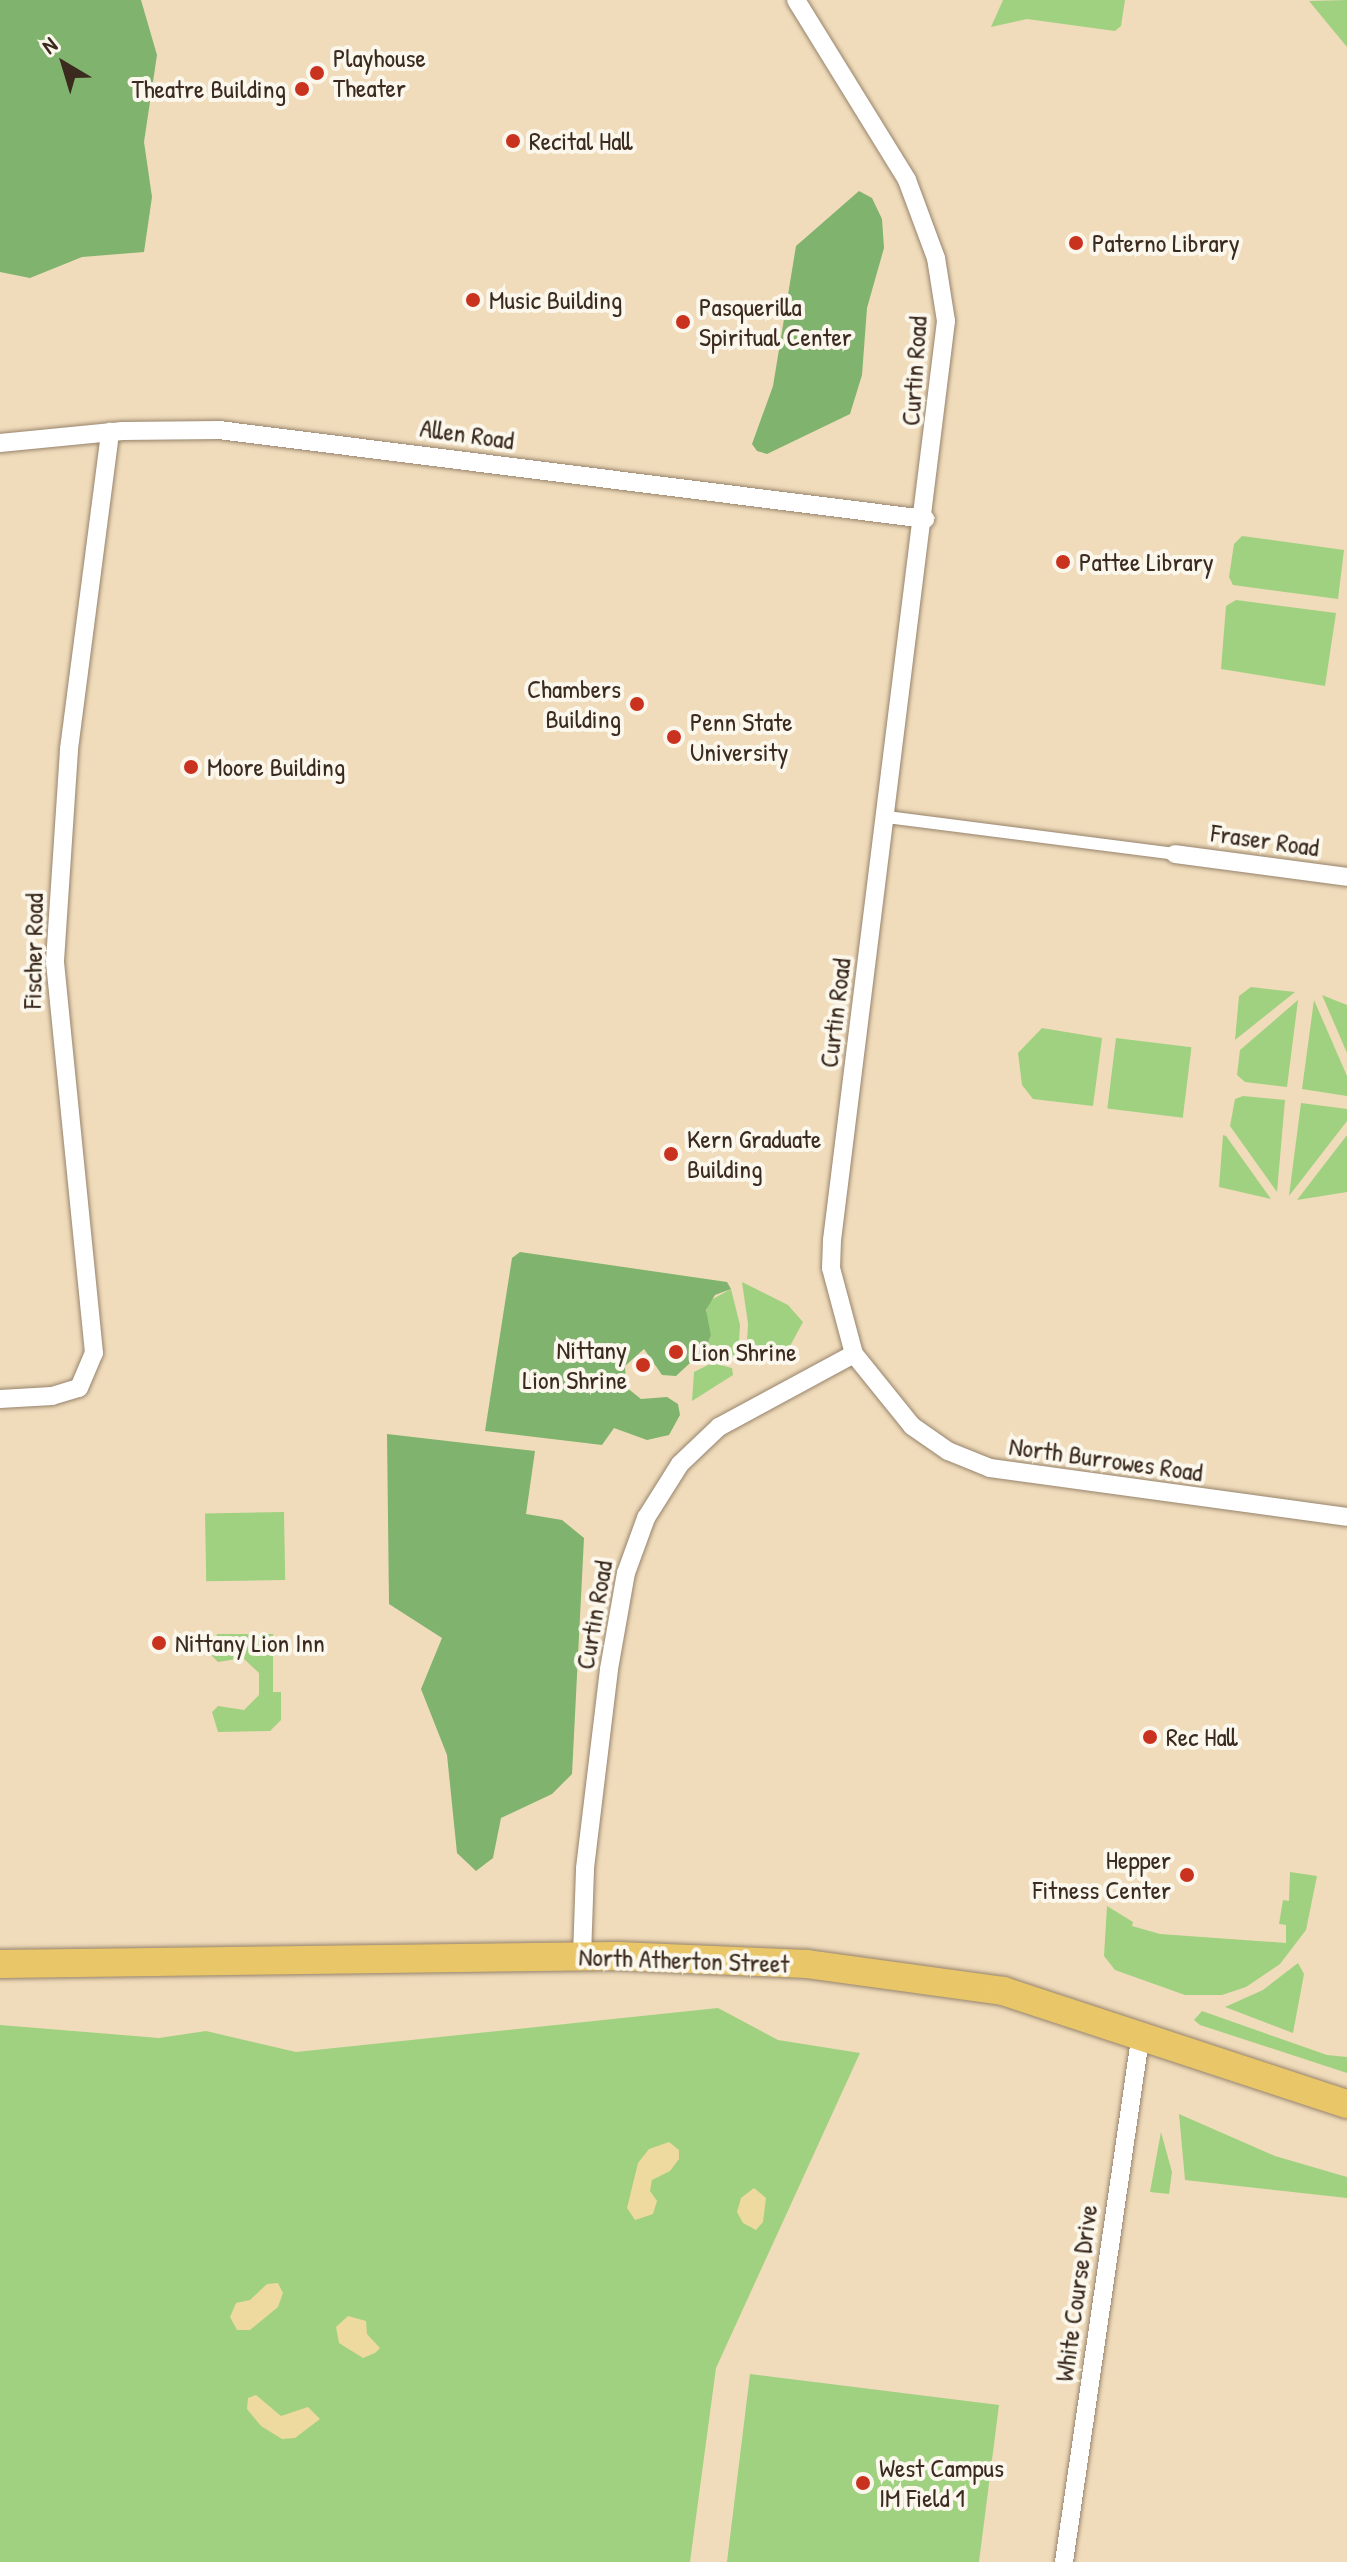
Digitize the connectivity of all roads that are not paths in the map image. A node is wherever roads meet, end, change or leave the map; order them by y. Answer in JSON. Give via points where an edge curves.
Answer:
{"nodes":[{"id":1,"x":796,"y":0,"type":"edge"},
{"id":2,"x":110,"y":432,"type":"junction"},
{"id":3,"x":0,"y":443,"type":"edge"},
{"id":4,"x":925,"y":519,"type":"junction"},
{"id":5,"x":887,"y":817,"type":"junction"},
{"id":6,"x":1175,"y":854,"type":"joint"},
{"id":7,"x":1347,"y":877,"type":"edge"},
{"id":8,"x":854,"y":1354,"type":"junction"},
{"id":9,"x":0,"y":1399,"type":"edge"},
{"id":10,"x":1347,"y":1517,"type":"edge"},
{"id":11,"x":582,"y":1956,"type":"junction"},
{"id":12,"x":0,"y":1964,"type":"edge"},
{"id":13,"x":1141,"y":2032,"type":"junction"},
{"id":14,"x":1347,"y":2104,"type":"edge"},
{"id":15,"x":1064,"y":2562,"type":"edge"}],
"edges":[{"from":1,"to":4,"type":"street","name":"Curtin Road","via":[[902,171],[936,258],[946,321],[945,362]]},
{"from":2,"to":3,"type":"street","name":"Allen Road"},
{"from":2,"to":4,"type":"street","name":"Allen Road","via":[[271,435]]},
{"from":2,"to":9,"type":"street","name":"Fischer Road","via":[[76,676],[55,961],[94,1353],[79,1388],[52,1396]]},
{"from":4,"to":5,"type":"street","name":"Curtin Road"},
{"from":5,"to":6,"type":"street"},
{"from":5,"to":8,"type":"street","name":"Curtin Road","via":[[832,1240],[831,1268]]},
{"from":6,"to":7,"type":"street","name":"Fraser Road"},
{"from":8,"to":10,"type":"street","name":"North Burrowes Road","via":[[912,1426],[948,1451],[990,1468]]},
{"from":8,"to":11,"type":"street","name":"Curtin Road","via":[[719,1427],[680,1464],[646,1518],[626,1573],[609,1669],[585,1868]]},
{"from":11,"to":12,"type":"main road","name":"North Atherton Street"},
{"from":11,"to":13,"type":"main road","name":"North Atherton Street","via":[[807,1964],[957,1981]]},
{"from":13,"to":14,"type":"main road","name":"North Atherton Street"},
{"from":13,"to":15,"type":"street","name":"White Course Drive"}]}
